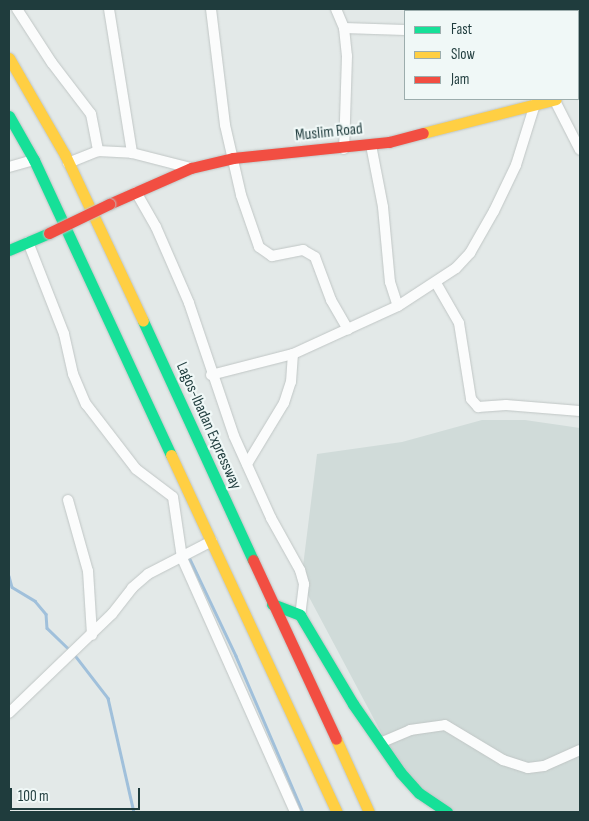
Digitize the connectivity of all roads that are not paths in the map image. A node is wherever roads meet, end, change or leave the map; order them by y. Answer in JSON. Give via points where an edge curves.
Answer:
{"nodes":[{"id":1,"x":17,"y":9,"type":"edge"},
{"id":2,"x":109,"y":9,"type":"edge"},
{"id":3,"x":212,"y":9,"type":"edge"},
{"id":4,"x":336,"y":9,"type":"edge"},
{"id":5,"x":344,"y":28,"type":"junction"},
{"id":6,"x":404,"y":30,"type":"edge"},
{"id":7,"x":9,"y":58,"type":"edge"},
{"id":8,"x":551,"y":100,"type":"edge"},
{"id":9,"x":555,"y":100,"type":"edge"},
{"id":10,"x":535,"y":104,"type":"junction"},
{"id":11,"x":9,"y":116,"type":"edge"},
{"id":12,"x":372,"y":145,"type":"junction"},
{"id":13,"x":344,"y":148,"type":"junction"},
{"id":14,"x":580,"y":150,"type":"edge"},
{"id":15,"x":98,"y":151,"type":"junction"},
{"id":16,"x":132,"y":153,"type":"junction"},
{"id":17,"x":233,"y":158,"type":"junction"},
{"id":18,"x":34,"y":160,"type":"junction"},
{"id":19,"x":68,"y":163,"type":"junction"},
{"id":20,"x":9,"y":167,"type":"edge"},
{"id":21,"x":192,"y":168,"type":"junction"},
{"id":22,"x":136,"y":192,"type":"junction"},
{"id":23,"x":28,"y":242,"type":"junction"},
{"id":24,"x":9,"y":250,"type":"edge"},
{"id":25,"x":436,"y":283,"type":"junction"},
{"id":26,"x":398,"y":306,"type":"junction"},
{"id":27,"x":348,"y":329,"type":"junction"},
{"id":28,"x":293,"y":354,"type":"junction"},
{"id":29,"x":211,"y":375,"type":"junction"},
{"id":30,"x":580,"y":411,"type":"edge"},
{"id":31,"x":246,"y":464,"type":"junction"},
{"id":32,"x":68,"y":500,"type":"dead end"},
{"id":33,"x":212,"y":541,"type":"junction"},
{"id":34,"x":182,"y":558,"type":"junction"},
{"id":35,"x":272,"y":604,"type":"junction"},
{"id":36,"x":300,"y":615,"type":"junction"},
{"id":37,"x":92,"y":635,"type":"junction"},
{"id":38,"x":9,"y":713,"type":"edge"},
{"id":39,"x":380,"y":743,"type":"junction"},
{"id":40,"x":580,"y":750,"type":"edge"},
{"id":41,"x":295,"y":812,"type":"edge"},
{"id":42,"x":337,"y":812,"type":"edge"},
{"id":43,"x":369,"y":812,"type":"edge"},
{"id":44,"x":447,"y":812,"type":"edge"}],
"edges":[{"from":1,"to":15,"type":"street","via":[[91,114]]},
{"from":2,"to":16,"type":"street"},
{"from":3,"to":17,"type":"street","via":[[225,125]]},
{"from":4,"to":5,"type":"street"},
{"from":5,"to":6,"type":"street"},
{"from":5,"to":13,"type":"street","via":[[347,89]]},
{"from":7,"to":19,"type":"main road","name":"Lagos-Ibadan Expressway"},
{"from":8,"to":10,"type":"main road","name":"Muslim Road"},
{"from":9,"to":14,"type":"street"},
{"from":10,"to":12,"type":"main road","name":"Muslim Road"},
{"from":10,"to":25,"type":"street","via":[[516,165],[481,237],[470,253]]},
{"from":11,"to":18,"type":"main road"},
{"from":12,"to":13,"type":"main road","name":"Muslim Road"},
{"from":12,"to":26,"type":"street","via":[[383,207],[390,282]]},
{"from":13,"to":17,"type":"main road","name":"Muslim Road"},
{"from":15,"to":16,"type":"street"},
{"from":15,"to":19,"type":"street"},
{"from":16,"to":21,"type":"street"},
{"from":17,"to":21,"type":"main road","name":"Muslim Road"},
{"from":17,"to":27,"type":"street","via":[[259,247],[272,256],[303,250],[315,256],[331,300]]},
{"from":18,"to":20,"type":"street"},
{"from":18,"to":33,"type":"main road"},
{"from":19,"to":35,"type":"main road","name":"Lagos-Ibadan Expressway"},
{"from":21,"to":22,"type":"main road","name":"Muslim Road"},
{"from":22,"to":23,"type":"main road","name":"Muslim Road","bridge":true},
{"from":22,"to":29,"type":"street","via":[[156,227],[189,303]]},
{"from":23,"to":24,"type":"main road","name":"Muslim Road"},
{"from":23,"to":34,"type":"street","via":[[64,334],[73,374],[86,404],[136,469],[173,497]]},
{"from":25,"to":26,"type":"street"},
{"from":25,"to":30,"type":"street","via":[[460,322],[471,399],[478,407],[506,405]]},
{"from":26,"to":27,"type":"street"},
{"from":27,"to":28,"type":"street"},
{"from":28,"to":29,"type":"street"},
{"from":28,"to":31,"type":"street","via":[[291,382],[284,403]]},
{"from":29,"to":31,"type":"street"},
{"from":31,"to":36,"type":"street","via":[[300,570],[304,584]]},
{"from":32,"to":37,"type":"street","via":[[88,571]]},
{"from":33,"to":34,"type":"street"},
{"from":33,"to":42,"type":"main road"},
{"from":34,"to":37,"type":"street","via":[[148,574]]},
{"from":34,"to":41,"type":"street"},
{"from":35,"to":36,"type":"main road"},
{"from":35,"to":43,"type":"main road","name":"Lagos-Ibadan Expressway"},
{"from":36,"to":39,"type":"main road","via":[[312,639]]},
{"from":37,"to":38,"type":"street"},
{"from":39,"to":40,"type":"street","via":[[410,730],[445,725],[503,760],[528,768],[544,766]]},
{"from":39,"to":44,"type":"main road","via":[[419,793]]}]}
